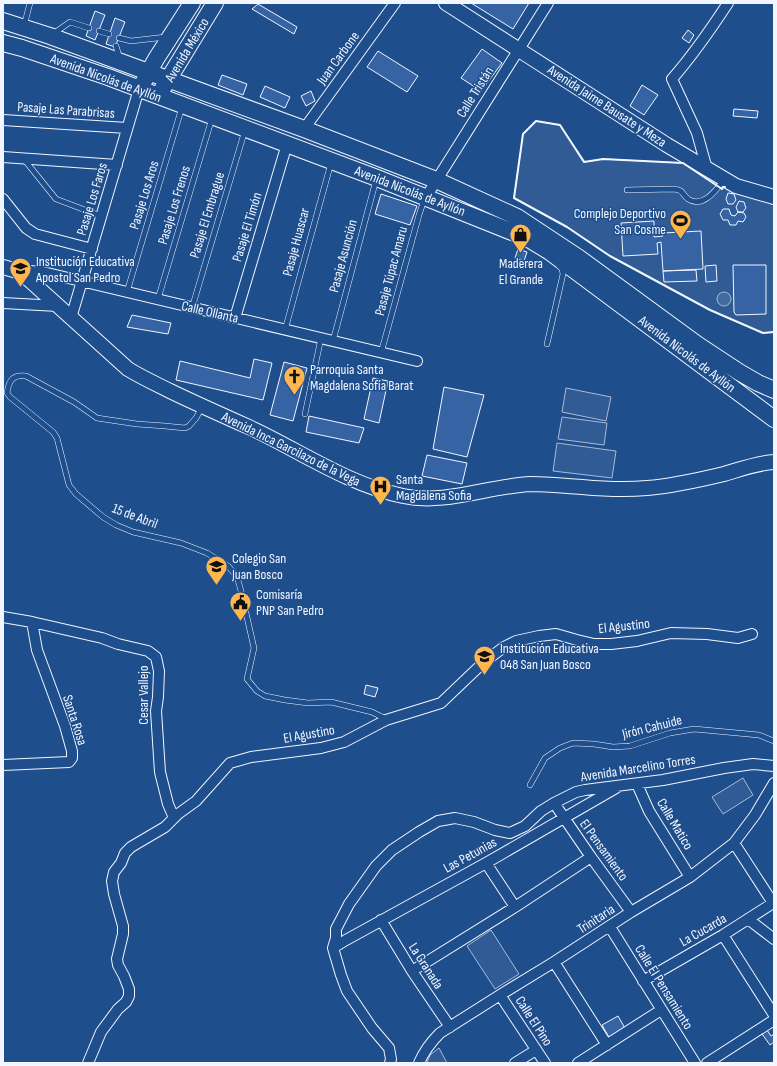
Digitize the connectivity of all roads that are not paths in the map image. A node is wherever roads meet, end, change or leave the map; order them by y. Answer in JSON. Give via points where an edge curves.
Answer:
{"nodes":[{"id":1,"x":30,"y":3,"type":"edge"},
{"id":2,"x":192,"y":3,"type":"edge"},
{"id":3,"x":215,"y":3,"type":"edge"},
{"id":4,"x":395,"y":3,"type":"edge"},
{"id":5,"x":446,"y":3,"type":"edge"},
{"id":6,"x":548,"y":3,"type":"edge"},
{"id":7,"x":728,"y":3,"type":"edge"},
{"id":8,"x":3,"y":21,"type":"edge"},
{"id":9,"x":24,"y":27,"type":"junction"},
{"id":10,"x":89,"y":28,"type":"dead end"},
{"id":11,"x":99,"y":31,"type":"dead end"},
{"id":12,"x":109,"y":34,"type":"dead end"},
{"id":13,"x":50,"y":36,"type":"junction"},
{"id":14,"x":171,"y":36,"type":"junction"},
{"id":15,"x":119,"y":38,"type":"dead end"},
{"id":16,"x":3,"y":43,"type":"edge"},
{"id":17,"x":116,"y":46,"type":"dead end"},
{"id":18,"x":519,"y":50,"type":"junction"},
{"id":19,"x":121,"y":62,"type":"junction"},
{"id":20,"x":148,"y":72,"type":"junction"},
{"id":21,"x":168,"y":79,"type":"junction"},
{"id":22,"x":139,"y":89,"type":"junction"},
{"id":23,"x":158,"y":96,"type":"junction"},
{"id":24,"x":183,"y":106,"type":"junction"},
{"id":25,"x":212,"y":116,"type":"junction"},
{"id":26,"x":3,"y":120,"type":"edge"},
{"id":27,"x":128,"y":128,"type":"junction"},
{"id":28,"x":245,"y":129,"type":"junction"},
{"id":29,"x":304,"y":129,"type":"junction"},
{"id":30,"x":287,"y":144,"type":"junction"},
{"id":31,"x":3,"y":157,"type":"edge"},
{"id":32,"x":22,"y":158,"type":"junction"},
{"id":33,"x":331,"y":160,"type":"junction"},
{"id":34,"x":117,"y":165,"type":"junction"},
{"id":35,"x":707,"y":169,"type":"junction"},
{"id":36,"x":377,"y":178,"type":"junction"},
{"id":37,"x":724,"y":179,"type":"junction"},
{"id":38,"x":436,"y":180,"type":"junction"},
{"id":39,"x":627,"y":190,"type":"dead end"},
{"id":40,"x":426,"y":197,"type":"junction"},
{"id":41,"x":774,"y":197,"type":"edge"},
{"id":42,"x":3,"y":199,"type":"edge"},
{"id":43,"x":101,"y":216,"type":"junction"},
{"id":44,"x":92,"y":249,"type":"junction"},
{"id":45,"x":3,"y":267,"type":"edge"},
{"id":46,"x":17,"y":271,"type":"junction"},
{"id":47,"x":82,"y":281,"type":"junction"},
{"id":48,"x":127,"y":292,"type":"junction"},
{"id":49,"x":158,"y":299,"type":"junction"},
{"id":50,"x":3,"y":303,"type":"edge"},
{"id":51,"x":58,"y":306,"type":"junction"},
{"id":52,"x":192,"y":308,"type":"junction"},
{"id":53,"x":71,"y":318,"type":"junction"},
{"id":54,"x":235,"y":318,"type":"junction"},
{"id":55,"x":285,"y":330,"type":"junction"},
{"id":56,"x":321,"y":338,"type":"junction"},
{"id":57,"x":333,"y":341,"type":"junction"},
{"id":58,"x":547,"y":344,"type":"dead end"},
{"id":59,"x":381,"y":353,"type":"junction"},
{"id":60,"x":417,"y":361,"type":"dead end"},
{"id":61,"x":774,"y":390,"type":"edge"},
{"id":62,"x":202,"y":406,"type":"junction"},
{"id":63,"x":305,"y":414,"type":"dead end"},
{"id":64,"x":774,"y":419,"type":"edge"},
{"id":65,"x":774,"y":462,"type":"edge"},
{"id":66,"x":3,"y":617,"type":"edge"},
{"id":67,"x":32,"y":622,"type":"junction"},
{"id":68,"x":752,"y":634,"type":"dead end"},
{"id":69,"x":386,"y":720,"type":"junction"},
{"id":70,"x":774,"y":741,"type":"edge"},
{"id":71,"x":3,"y":765,"type":"edge"},
{"id":72,"x":774,"y":766,"type":"edge"},
{"id":73,"x":774,"y":782,"type":"edge"},
{"id":74,"x":636,"y":784,"type":"junction"},
{"id":75,"x":530,"y":785,"type":"dead end"},
{"id":76,"x":620,"y":786,"type":"junction"},
{"id":77,"x":554,"y":803,"type":"junction"},
{"id":78,"x":174,"y":818,"type":"junction"},
{"id":79,"x":564,"y":818,"type":"junction"},
{"id":80,"x":734,"y":844,"type":"junction"},
{"id":81,"x":591,"y":857,"type":"junction"},
{"id":82,"x":486,"y":863,"type":"junction"},
{"id":83,"x":690,"y":877,"type":"junction"},
{"id":84,"x":773,"y":902,"type":"edge"},
{"id":85,"x":514,"y":908,"type":"junction"},
{"id":86,"x":632,"y":912,"type":"junction"},
{"id":87,"x":748,"y":919,"type":"junction"},
{"id":88,"x":381,"y":920,"type":"junction"},
{"id":89,"x":610,"y":927,"type":"junction"},
{"id":90,"x":724,"y":935,"type":"junction"},
{"id":91,"x":774,"y":939,"type":"edge"},
{"id":92,"x":333,"y":948,"type":"junction"},
{"id":93,"x":554,"y":962,"type":"junction"},
{"id":94,"x":412,"y":970,"type":"junction"},
{"id":95,"x":643,"y":981,"type":"junction"},
{"id":96,"x":500,"y":995,"type":"junction"},
{"id":97,"x":661,"y":1010,"type":"junction"},
{"id":98,"x":774,"y":1015,"type":"edge"},
{"id":99,"x":774,"y":1020,"type":"edge"},
{"id":100,"x":450,"y":1027,"type":"junction"},
{"id":101,"x":607,"y":1045,"type":"junction"},
{"id":102,"x":536,"y":1050,"type":"junction"},
{"id":103,"x":88,"y":1063,"type":"edge"},
{"id":104,"x":390,"y":1063,"type":"edge"},
{"id":105,"x":419,"y":1063,"type":"edge"},
{"id":106,"x":515,"y":1063,"type":"edge"},
{"id":107,"x":545,"y":1063,"type":"edge"},
{"id":108,"x":578,"y":1063,"type":"edge"},
{"id":109,"x":695,"y":1063,"type":"edge"},
{"id":110,"x":707,"y":1063,"type":"edge"}],
"edges":[{"from":1,"to":9,"type":"lane"},
{"from":2,"to":14,"type":"main road","name":"Avenida México"},
{"from":3,"to":21,"type":"main road","name":"Avenida México"},
{"from":4,"to":29,"type":"street","name":"Juan Carbone"},
{"from":5,"to":18,"type":"street","name":"Avenida Jaime Bausate y Meza"},
{"from":6,"to":18,"type":"street","name":"Calle Tristán"},
{"from":7,"to":35,"type":"street","via":[[672,79],[697,133]]},
{"from":8,"to":9,"type":"main road","name":"Avenida Nicolás de Ayllón"},
{"from":9,"to":13,"type":"main road","name":"Avenida Nicolás de Ayllón"},
{"from":10,"to":13,"type":"lane","via":[[70,22]]},
{"from":11,"to":12,"type":"lane"},
{"from":13,"to":19,"type":"main road","name":"Avenida Nicolás de Ayllón"},
{"from":14,"to":15,"type":"lane","via":[[131,41]]},
{"from":14,"to":20,"type":"main road","name":"Avenida México"},
{"from":16,"to":22,"type":"main road","name":"Avenida Nicolás de Ayllón","via":[[67,62]]},
{"from":17,"to":19,"type":"lane"},
{"from":18,"to":35,"type":"street","name":"Avenida Jaime Bausate y Meza"},
{"from":18,"to":38,"type":"street","name":"Calle Tristán"},
{"from":19,"to":20,"type":"main road","name":"Avenida Nicolás de Ayllón"},
{"from":20,"to":21,"type":"main road","name":"Avenida Nicolás de Ayllón"},
{"from":20,"to":22,"type":"main road","name":"Avenida México"},
{"from":21,"to":23,"type":"main road","name":"Avenida México"},
{"from":21,"to":29,"type":"main road","name":"Avenida Nicolás de Ayllón"},
{"from":22,"to":23,"type":"main road","name":"Avenida Nicolás de Ayllón"},
{"from":22,"to":27,"type":"street","name":"Pasaje Los Faros"},
{"from":23,"to":24,"type":"main road","name":"Avenida Nicolás de Ayllón"},
{"from":24,"to":25,"type":"main road","name":"Avenida Nicolás de Ayllón"},
{"from":24,"to":48,"type":"lane","name":"Pasaje Los Aros"},
{"from":25,"to":28,"type":"main road","name":"Avenida Nicolás de Ayllón"},
{"from":25,"to":49,"type":"lane","name":"Pasaje Los Frenos"},
{"from":26,"to":27,"type":"street","name":"Pasaje Las Parabrisas"},
{"from":27,"to":34,"type":"street","name":"Pasaje Los Faros"},
{"from":28,"to":30,"type":"main road","name":"Avenida Nicolás de Ayllón"},
{"from":28,"to":52,"type":"lane","name":"Pasaje El Embrague"},
{"from":29,"to":38,"type":"main road","name":"Avenida Nicolás de Ayllón"},
{"from":30,"to":33,"type":"main road","name":"Avenida Nicolás de Ayllón"},
{"from":30,"to":54,"type":"street","name":"Pasaje El Timón"},
{"from":31,"to":32,"type":"street"},
{"from":32,"to":34,"type":"street"},
{"from":32,"to":43,"type":"lane","via":[[56,199]]},
{"from":33,"to":36,"type":"main road","name":"Avenida Nicolás de Ayllón"},
{"from":33,"to":55,"type":"lane","name":"Pasaje Huascar"},
{"from":34,"to":43,"type":"street","name":"Pasaje Los Faros"},
{"from":35,"to":37,"type":"street","name":"Avenida Jaime Bausate y Meza"},
{"from":36,"to":40,"type":"main road","name":"Avenida Nicolás de Ayllón"},
{"from":36,"to":57,"type":"lane","name":"Pasaje Asunción"},
{"from":37,"to":39,"type":"lane","via":[[708,198],[701,201],[693,201],[680,190]]},
{"from":37,"to":41,"type":"street","name":"Avenida Jaime Bausate y Meza","via":[[736,186]]},
{"from":38,"to":40,"type":"street","name":"Calle Tristán"},
{"from":38,"to":61,"type":"main road","name":"Avenida Nicolás de Ayllón","via":[[517,217],[704,348],[758,383]]},
{"from":40,"to":58,"type":"lane","via":[[432,204],[520,239],[546,254],[562,269],[564,274]]},
{"from":40,"to":59,"type":"lane","name":"Pasaje Túpac Amaru"},
{"from":40,"to":64,"type":"main road","name":"Avenida Nicolás de Ayllón","via":[[527,238],[544,248]]},
{"from":42,"to":44,"type":"street","via":[[26,228],[35,234]]},
{"from":43,"to":44,"type":"street","name":"Pasaje Los Faros"},
{"from":44,"to":47,"type":"street","name":"Pasaje Los Faros"},
{"from":45,"to":46,"type":"street","name":"Calle Ollanta"},
{"from":46,"to":47,"type":"street","name":"Calle Ollanta","via":[[43,272]]},
{"from":46,"to":51,"type":"street","name":"Avenida Inca Garcilazo de la Vega"},
{"from":47,"to":48,"type":"street","name":"Calle Ollanta"},
{"from":47,"to":53,"type":"street","name":"Pasaje Los Faros"},
{"from":48,"to":49,"type":"street","name":"Calle Ollanta"},
{"from":49,"to":52,"type":"street","name":"Calle Ollanta"},
{"from":50,"to":51,"type":"street"},
{"from":51,"to":53,"type":"street","name":"Avenida Inca Garcilazo de la Vega"},
{"from":52,"to":54,"type":"street","name":"Calle Ollanta"},
{"from":53,"to":62,"type":"street","name":"Avenida Inca Garcilazo de la Vega","via":[[128,369]]},
{"from":54,"to":55,"type":"street","name":"Calle Ollanta"},
{"from":55,"to":56,"type":"street","name":"Calle Ollanta"},
{"from":56,"to":57,"type":"street","name":"Calle Ollanta"},
{"from":56,"to":63,"type":"lane"},
{"from":57,"to":59,"type":"street","name":"Calle Ollanta"},
{"from":59,"to":60,"type":"street","name":"Calle Ollanta"},
{"from":62,"to":65,"type":"street","name":"Avenida Inca Garcilazo de la Vega","via":[[344,476],[382,491],[421,498],[443,498],[529,484],[613,489],[647,488],[682,484]]},
{"from":62,"to":69,"type":"lane","name":"15 de Abril","via":[[189,426],[181,428],[97,418],[74,402],[26,376],[20,375],[10,381],[7,393],[53,432],[57,438],[69,485],[103,517],[133,532],[181,543],[207,553],[228,566],[234,573],[241,591],[254,648],[247,679],[257,691],[265,696],[285,700],[331,702],[372,712]]},
{"from":66,"to":67,"type":"street","name":"Cesar Vallejo"},
{"from":67,"to":71,"type":"street","name":"Santa Rosa","via":[[37,650],[64,726],[72,758],[69,762]]},
{"from":67,"to":78,"type":"street","name":"Cesar Vallejo","via":[[102,638],[148,651],[156,657],[159,671],[156,711],[160,772]]},
{"from":68,"to":69,"type":"street","name":"El Agustino","via":[[738,638],[671,633],[611,644],[594,644],[556,634],[516,641],[484,662],[442,703]]},
{"from":69,"to":78,"type":"street","name":"El Agustino","via":[[344,742],[321,748],[251,757],[230,763],[196,801]]},
{"from":70,"to":75,"type":"lane","name":"Jirón Cahuide","via":[[759,735],[694,729],[670,733],[630,746],[573,743],[545,758]]},
{"from":72,"to":74,"type":"street","name":"Avenida Marcelino Torres","via":[[753,764]]},
{"from":73,"to":80,"type":"street","name":"Trinitaria"},
{"from":74,"to":76,"type":"street","name":"Avenida Marcelino Torres"},
{"from":74,"to":83,"type":"street","name":"Calle Matico"},
{"from":76,"to":77,"type":"street","name":"Avenida Marcelino Torres","via":[[576,792]]},
{"from":76,"to":79,"type":"street","name":"Las Petunias"},
{"from":77,"to":79,"type":"street","name":"El Pensamiento"},
{"from":77,"to":92,"type":"street","name":"Avenida Marcelino Torres","via":[[525,826],[510,833],[455,818],[438,821],[418,832],[392,850],[376,866],[348,904],[336,929]]},
{"from":78,"to":103,"type":"street","name":"El Agustino","via":[[165,827],[131,847],[114,872],[114,894],[123,926],[117,959],[129,989],[129,996],[101,1032]]},
{"from":79,"to":81,"type":"street","name":"El Pensamiento"},
{"from":79,"to":82,"type":"street","name":"Las Petunias"},
{"from":80,"to":83,"type":"street","name":"Trinitaria"},
{"from":80,"to":84,"type":"street"},
{"from":81,"to":85,"type":"street"},
{"from":81,"to":86,"type":"street","name":"El Pensamiento"},
{"from":82,"to":85,"type":"street"},
{"from":82,"to":88,"type":"street","name":"Las Petunias"},
{"from":83,"to":86,"type":"street","name":"Trinitaria"},
{"from":84,"to":87,"type":"street","name":"La Cucarda"},
{"from":85,"to":94,"type":"street"},
{"from":86,"to":89,"type":"street","name":"Trinitaria"},
{"from":87,"to":90,"type":"street","name":"La Cucarda"},
{"from":87,"to":91,"type":"street"},
{"from":88,"to":92,"type":"street","name":"Las Petunias"},
{"from":88,"to":94,"type":"street","name":"La Granada"},
{"from":89,"to":93,"type":"street","name":"Trinitaria"},
{"from":89,"to":95,"type":"street","name":"Calle El Pensamiento"},
{"from":90,"to":95,"type":"street","name":"La Cucarda"},
{"from":90,"to":98,"type":"street"},
{"from":92,"to":104,"type":"street","name":"Avenida Marcelino Torres","via":[[348,991],[372,1028],[389,1048]]},
{"from":93,"to":96,"type":"street","name":"Trinitaria"},
{"from":93,"to":101,"type":"street"},
{"from":94,"to":100,"type":"street","name":"La Granada"},
{"from":95,"to":97,"type":"street","name":"Calle El Pensamiento"},
{"from":96,"to":100,"type":"street","name":"Trinitaria"},
{"from":96,"to":102,"type":"street","name":"Calle El Pino"},
{"from":97,"to":101,"type":"street"},
{"from":97,"to":109,"type":"street","name":"Calle El Pensamiento"},
{"from":99,"to":110,"type":"street"},
{"from":100,"to":105,"type":"street","name":"Trinitaria","via":[[431,1042]]},
{"from":101,"to":108,"type":"street"},
{"from":102,"to":106,"type":"street"},
{"from":102,"to":107,"type":"street","name":"Calle El Pino"}]}
